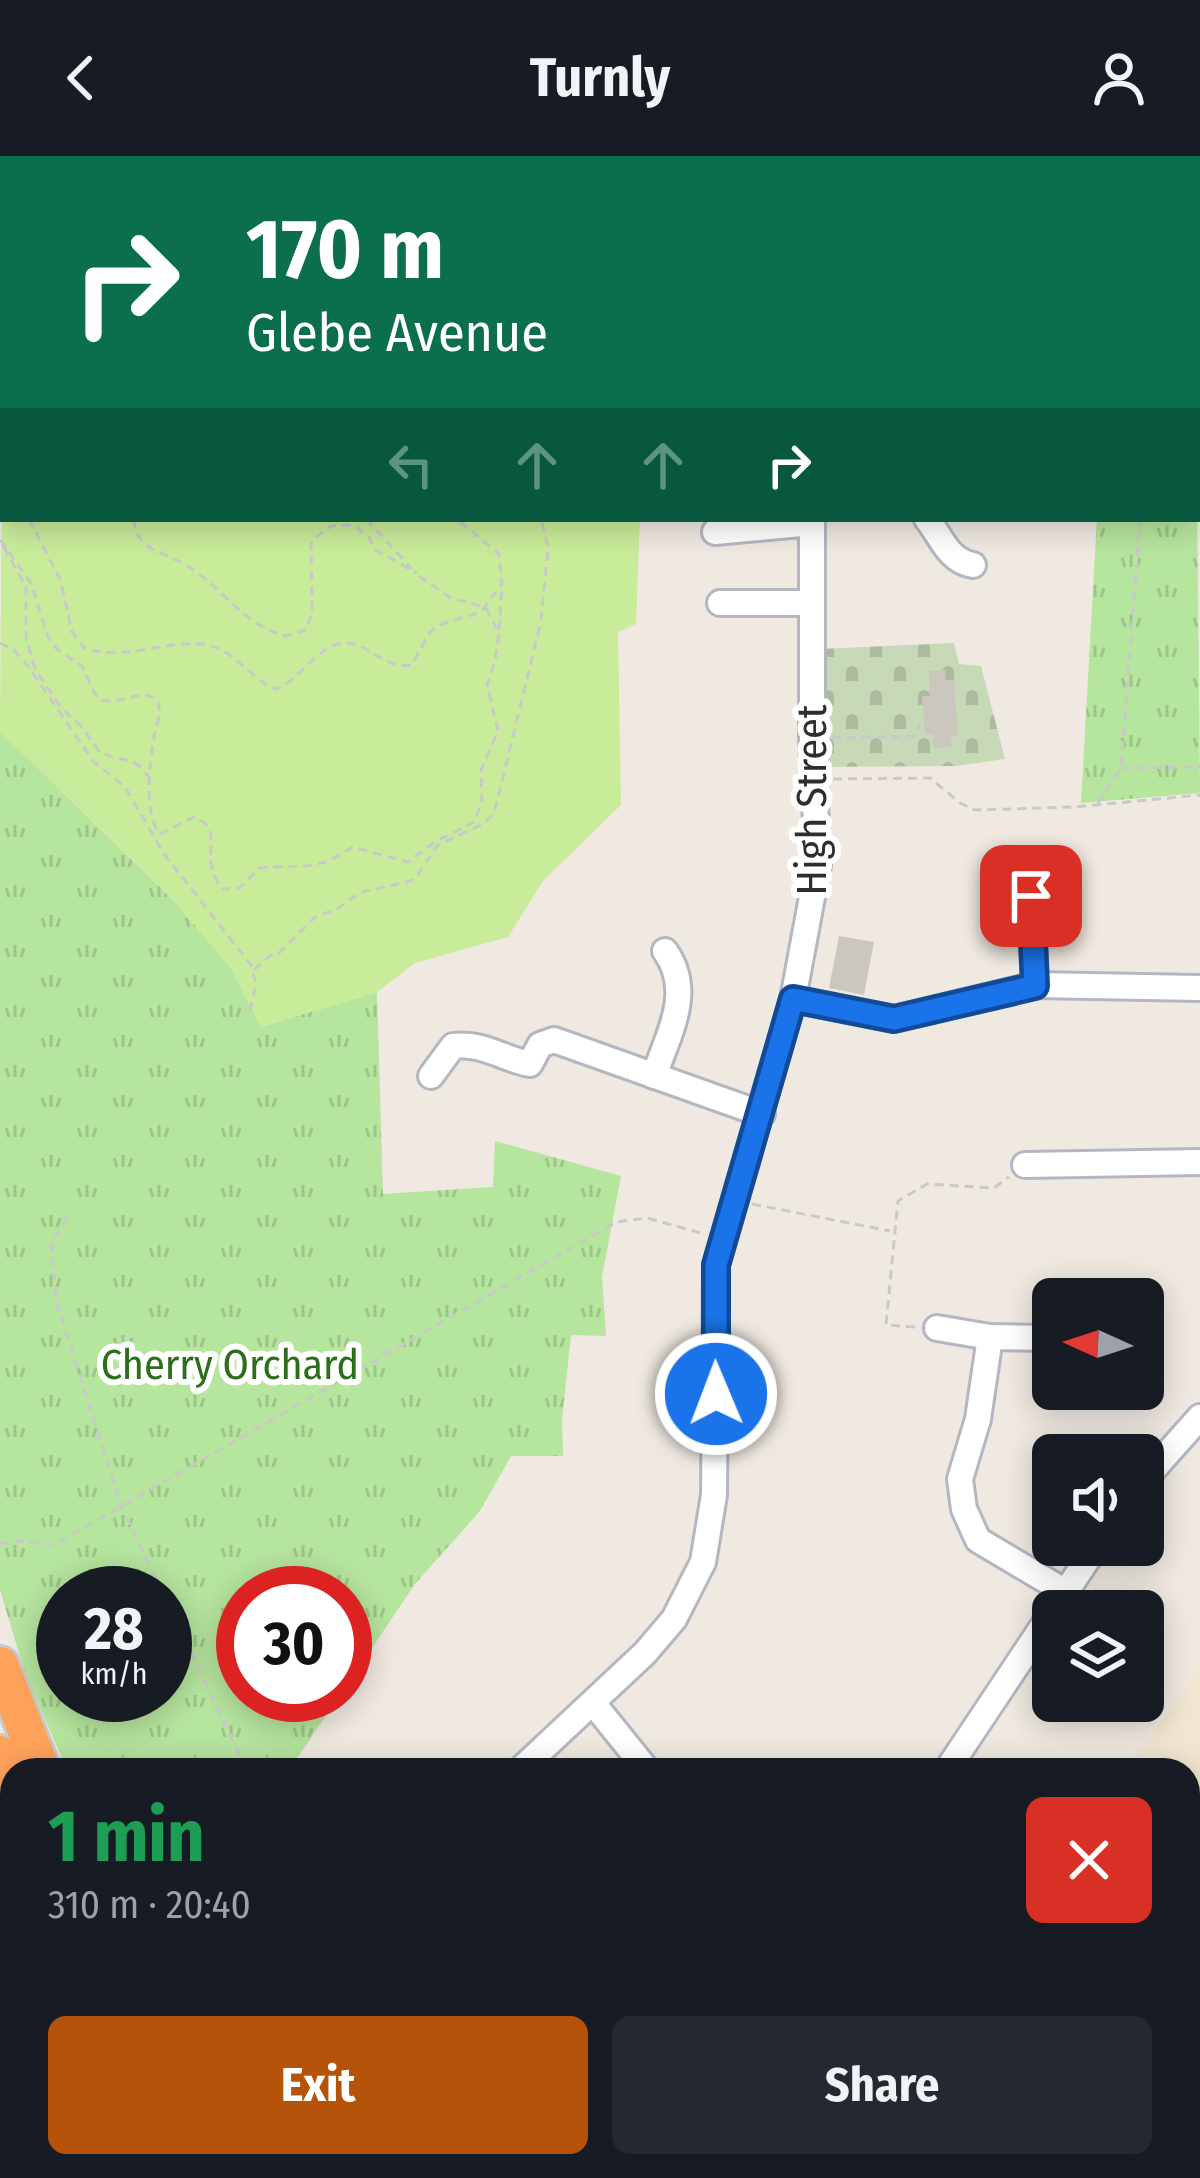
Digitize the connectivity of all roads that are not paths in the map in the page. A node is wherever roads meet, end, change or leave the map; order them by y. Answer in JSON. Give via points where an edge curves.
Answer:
{"nodes":[{"id":1,"x":803,"y":522,"type":"edge"},
{"id":2,"x":812,"y":522,"type":"edge"},
{"id":3,"x":929,"y":522,"type":"edge"},
{"id":4,"x":715,"y":532,"type":"dead end"},
{"id":5,"x":973,"y":565,"type":"dead end"},
{"id":6,"x":720,"y":603,"type":"dead end"},
{"id":7,"x":812,"y":603,"type":"junction"},
{"id":8,"x":1031,"y":896,"type":"dead end"},
{"id":9,"x":665,"y":951,"type":"dead end"},
{"id":10,"x":1035,"y":986,"type":"junction"},
{"id":11,"x":1200,"y":988,"type":"edge"},
{"id":12,"x":793,"y":999,"type":"junction"},
{"id":13,"x":431,"y":1076,"type":"dead end"},
{"id":14,"x":655,"y":1076,"type":"junction"},
{"id":15,"x":762,"y":1114,"type":"junction"},
{"id":16,"x":1200,"y":1162,"type":"edge"},
{"id":17,"x":1025,"y":1165,"type":"road end"},
{"id":18,"x":937,"y":1328,"type":"road end"},
{"id":19,"x":990,"y":1336,"type":"junction"},
{"id":20,"x":1032,"y":1337,"type":"edge"},
{"id":21,"x":1200,"y":1417,"type":"edge"},
{"id":22,"x":1164,"y":1457,"type":"edge"},
{"id":23,"x":1062,"y":1590,"type":"edge"},
{"id":24,"x":1032,"y":1640,"type":"edge"},
{"id":25,"x":0,"y":1665,"type":"edge"},
{"id":26,"x":593,"y":1703,"type":"junction"},
{"id":27,"x":37,"y":1758,"type":"edge"},
{"id":28,"x":533,"y":1758,"type":"edge"},
{"id":29,"x":637,"y":1758,"type":"edge"},
{"id":30,"x":955,"y":1758,"type":"edge"}],
"edges":[{"from":1,"to":4,"type":"street"},
{"from":2,"to":7,"type":"street","name":"High Street"},
{"from":3,"to":5,"type":"street","via":[[945,548]]},
{"from":6,"to":7,"type":"street"},
{"from":7,"to":12,"type":"street","name":"High Street","via":[[818,865]]},
{"from":8,"to":10,"type":"street"},
{"from":9,"to":14,"type":"street","via":[[680,987]]},
{"from":10,"to":11,"type":"street"},
{"from":10,"to":12,"type":"street","via":[[894,1019]]},
{"from":12,"to":15,"type":"street","name":"High Street"},
{"from":13,"to":14,"type":"street","via":[[462,1044],[530,1064],[540,1045],[554,1040]]},
{"from":14,"to":15,"type":"street"},
{"from":15,"to":26,"type":"street","name":"High Street","via":[[716,1265],[714,1495],[703,1562],[674,1619]]},
{"from":16,"to":17,"type":"street"},
{"from":18,"to":19,"type":"street"},
{"from":19,"to":20,"type":"street"},
{"from":19,"to":23,"type":"street","via":[[960,1479],[964,1510],[978,1540]]},
{"from":21,"to":22,"type":"street"},
{"from":24,"to":30,"type":"street"},
{"from":25,"to":27,"type":"highway"},
{"from":26,"to":28,"type":"street","name":"High Street"},
{"from":26,"to":29,"type":"street"}]}
